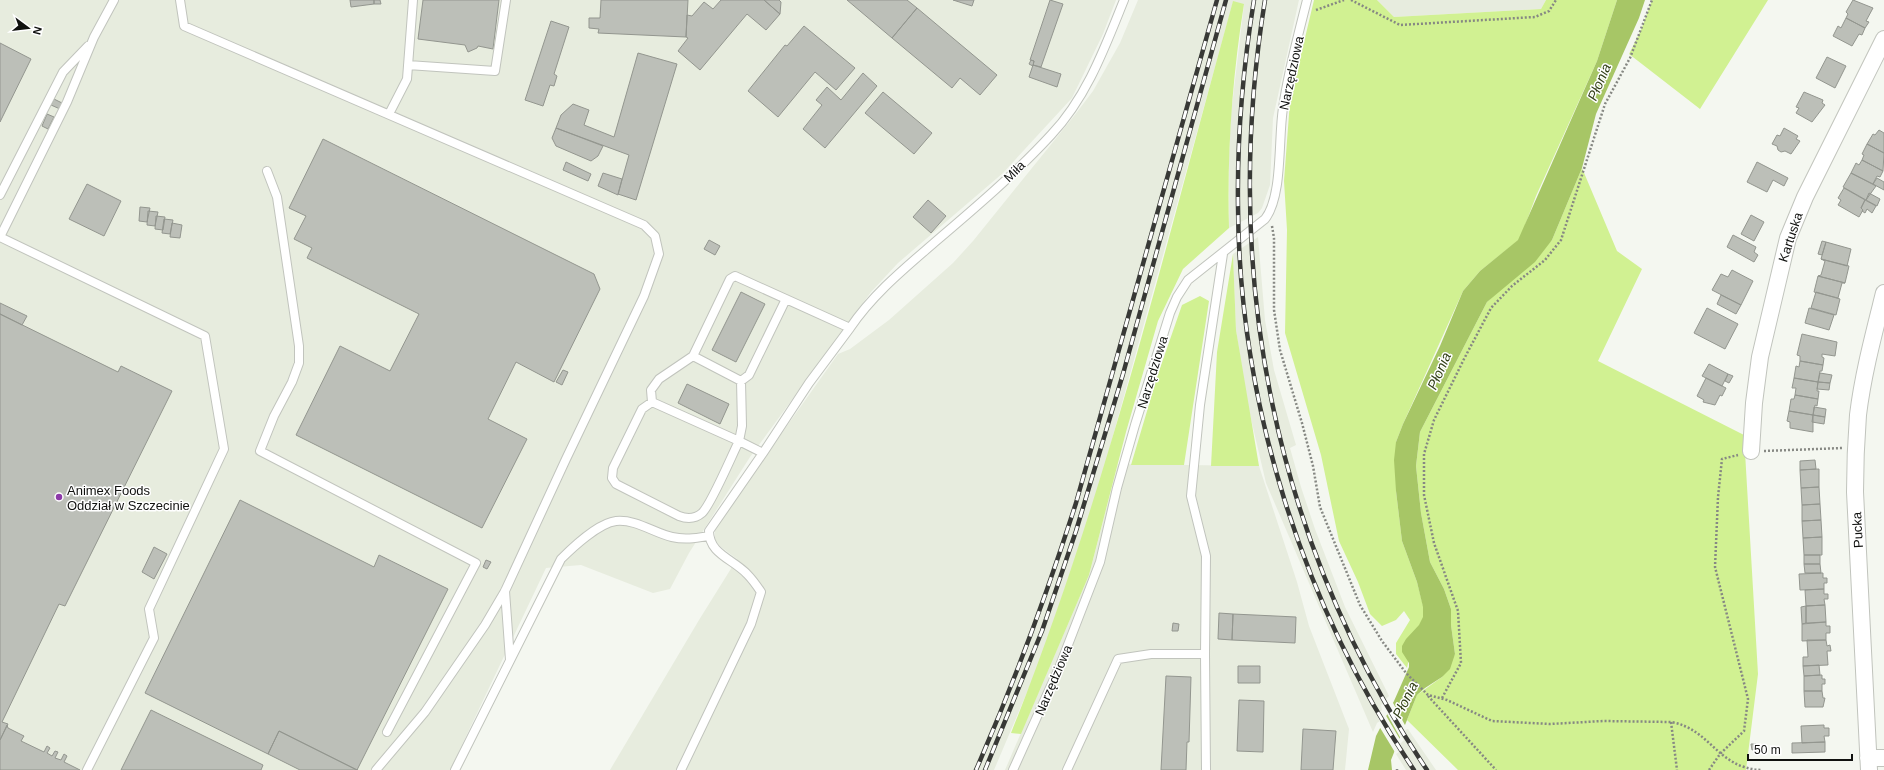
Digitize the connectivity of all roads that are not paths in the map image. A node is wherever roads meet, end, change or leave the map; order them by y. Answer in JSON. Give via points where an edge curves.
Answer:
{"nodes":[{"id":1,"x":114,"y":0,"type":"edge"},
{"id":2,"x":180,"y":0,"type":"edge"},
{"id":3,"x":413,"y":0,"type":"edge"},
{"id":4,"x":506,"y":0,"type":"edge"},
{"id":5,"x":1124,"y":0,"type":"edge"},
{"id":6,"x":1307,"y":0,"type":"edge"},
{"id":7,"x":94,"y":37,"type":"junction"},
{"id":8,"x":1884,"y":39,"type":"edge"},
{"id":9,"x":408,"y":66,"type":"junction"},
{"id":10,"x":389,"y":114,"type":"junction"},
{"id":11,"x":267,"y":171,"type":"dead end"},
{"id":12,"x":0,"y":195,"type":"edge"},
{"id":13,"x":0,"y":237,"type":"edge"},
{"id":14,"x":1223,"y":254,"type":"junction"},
{"id":15,"x":1884,"y":293,"type":"edge"},
{"id":16,"x":786,"y":299,"type":"junction"},
{"id":17,"x":850,"y":328,"type":"junction"},
{"id":18,"x":693,"y":356,"type":"junction"},
{"id":19,"x":740,"y":381,"type":"junction"},
{"id":20,"x":652,"y":402,"type":"junction"},
{"id":21,"x":739,"y":441,"type":"junction"},
{"id":22,"x":1751,"y":452,"type":"road end"},
{"id":23,"x":763,"y":453,"type":"junction"},
{"id":24,"x":709,"y":536,"type":"junction"},
{"id":25,"x":505,"y":591,"type":"junction"},
{"id":26,"x":1206,"y":654,"type":"junction"},
{"id":27,"x":510,"y":660,"type":"junction"},
{"id":28,"x":387,"y":732,"type":"dead end"},
{"id":29,"x":1884,"y":758,"type":"edge"},
{"id":30,"x":1868,"y":764,"type":"edge"},
{"id":31,"x":87,"y":770,"type":"edge"},
{"id":32,"x":376,"y":770,"type":"edge"},
{"id":33,"x":455,"y":770,"type":"edge"},
{"id":34,"x":681,"y":770,"type":"edge"},
{"id":35,"x":1013,"y":770,"type":"edge"},
{"id":36,"x":1067,"y":770,"type":"edge"},
{"id":37,"x":1206,"y":770,"type":"edge"}],
"edges":[{"from":1,"to":7,"type":"lane"},
{"from":2,"to":10,"type":"lane","via":[[184,26]]},
{"from":3,"to":9,"type":"lane"},
{"from":4,"to":9,"type":"lane","via":[[495,71]]},
{"from":5,"to":17,"type":"lane","name":"Miła","via":[[1090,81],[1052,134],[1006,179],[900,272],[862,311]]},
{"from":6,"to":14,"type":"lane","name":"Narzędziowa","via":[[1283,106],[1276,190],[1270,214]]},
{"from":7,"to":12,"type":"lane","via":[[63,72]]},
{"from":7,"to":13,"type":"lane","via":[[67,102]]},
{"from":8,"to":22,"type":"street","name":"Kartuska","via":[[1804,197],[1788,238],[1760,357]]},
{"from":9,"to":10,"type":"lane","via":[[407,79]]},
{"from":10,"to":25,"type":"lane","via":[[644,225],[655,236],[659,254],[644,296]]},
{"from":11,"to":28,"type":"lane","via":[[277,197],[299,346],[299,363],[260,451],[476,563]]},
{"from":13,"to":31,"type":"lane","via":[[205,336],[224,449],[149,609],[154,638]]},
{"from":14,"to":26,"type":"lane","via":[[1200,405],[1191,496],[1206,556]]},
{"from":14,"to":35,"type":"lane","name":"Narzędziowa","via":[[1188,280],[1179,292],[1172,309],[1133,432],[1100,562],[1059,668]]},
{"from":15,"to":30,"type":"street","name":"Pucka","via":[[1858,414],[1856,448],[1855,492]]},
{"from":16,"to":17,"type":"lane"},
{"from":16,"to":18,"type":"lane","via":[[735,276],[730,280]]},
{"from":16,"to":19,"type":"lane","via":[[749,375]]},
{"from":17,"to":23,"type":"lane","name":"Miła","via":[[809,383]]},
{"from":18,"to":19,"type":"lane"},
{"from":18,"to":20,"type":"lane","via":[[658,379],[651,390]]},
{"from":19,"to":21,"type":"lane","via":[[742,426]]},
{"from":20,"to":21,"type":"lane"},
{"from":20,"to":21,"type":"lane","via":[[642,409],[613,468],[612,478],[616,484],[679,516],[694,517],[706,509]]},
{"from":21,"to":23,"type":"lane"},
{"from":23,"to":24,"type":"lane","name":"Miła","via":[[724,507],[709,531]]},
{"from":24,"to":27,"type":"lane","via":[[688,540],[625,521],[615,521],[595,531],[576,544],[561,559]]},
{"from":24,"to":34,"type":"lane","via":[[714,549],[747,573],[761,592],[751,624]]},
{"from":25,"to":27,"type":"lane"},
{"from":25,"to":32,"type":"lane","via":[[485,625],[424,712]]},
{"from":26,"to":36,"type":"lane","via":[[1151,654],[1118,659]]},
{"from":26,"to":37,"type":"lane"},
{"from":27,"to":33,"type":"lane"},
{"from":29,"to":30,"type":"street"}]}
